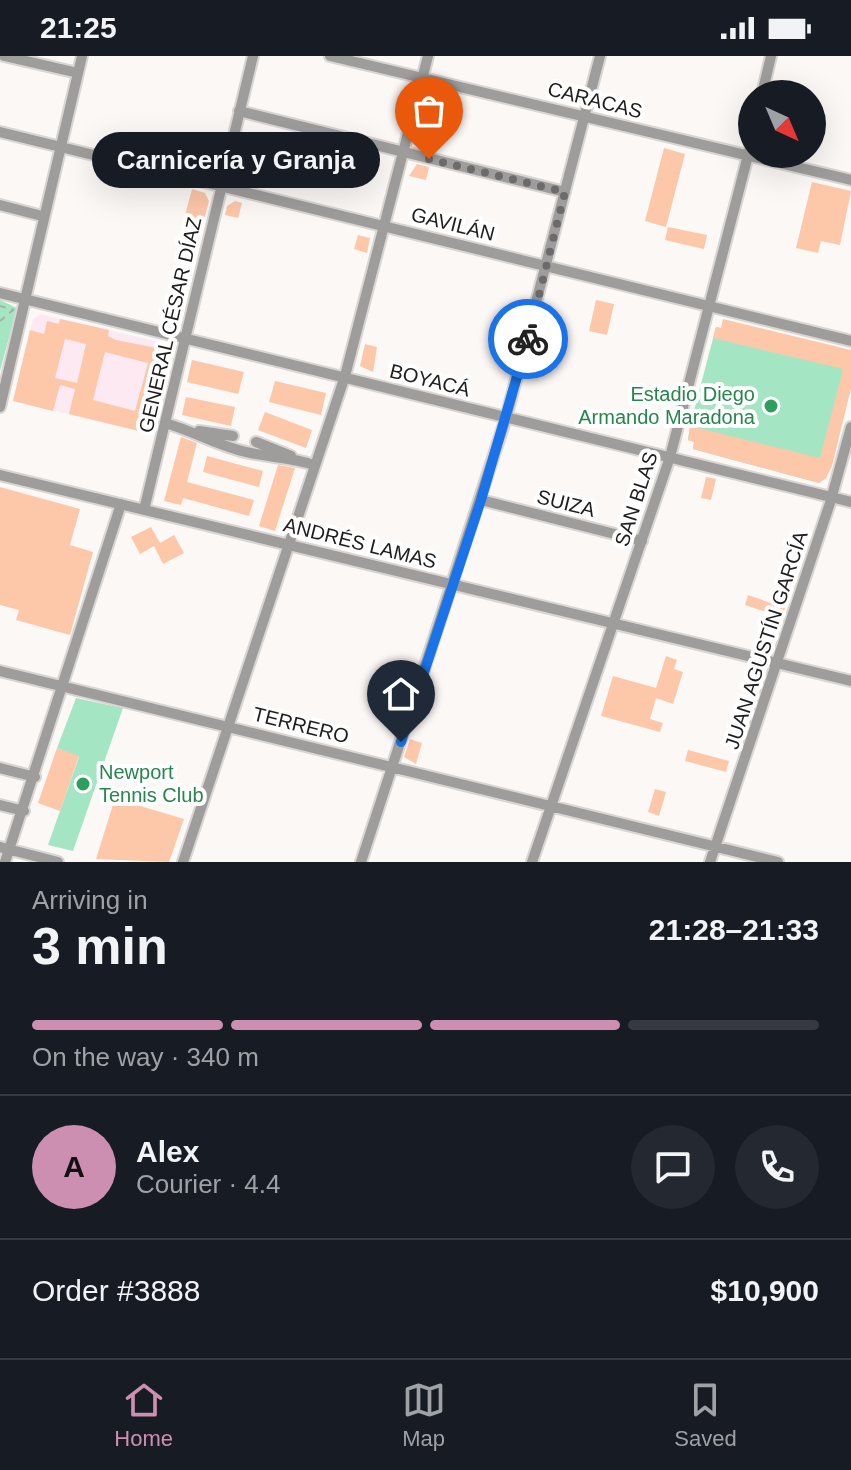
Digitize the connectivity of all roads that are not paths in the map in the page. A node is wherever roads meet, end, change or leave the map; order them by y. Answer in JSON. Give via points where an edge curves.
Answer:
{"nodes":[{"id":1,"x":4,"y":56,"type":"edge"},
{"id":2,"x":82,"y":56,"type":"edge"},
{"id":3,"x":253,"y":56,"type":"edge"},
{"id":4,"x":330,"y":56,"type":"edge"},
{"id":5,"x":428,"y":56,"type":"edge"},
{"id":6,"x":600,"y":56,"type":"edge"},
{"id":7,"x":771,"y":56,"type":"edge"},
{"id":8,"x":78,"y":73,"type":"junction"},
{"id":9,"x":423,"y":77,"type":"junction"},
{"id":10,"x":765,"y":80,"type":"edge"},
{"id":11,"x":239,"y":111,"type":"junction"},
{"id":12,"x":585,"y":117,"type":"junction"},
{"id":13,"x":0,"y":132,"type":"edge"},
{"id":14,"x":59,"y":146,"type":"junction"},
{"id":15,"x":402,"y":152,"type":"junction"},
{"id":16,"x":738,"y":154,"type":"edge"},
{"id":17,"x":745,"y":168,"type":"edge"},
{"id":18,"x":800,"y":168,"type":"edge"},
{"id":19,"x":851,"y":180,"type":"edge"},
{"id":20,"x":221,"y":186,"type":"junction"},
{"id":21,"x":565,"y":192,"type":"junction"},
{"id":22,"x":0,"y":205,"type":"edge"},
{"id":23,"x":42,"y":216,"type":"junction"},
{"id":24,"x":383,"y":225,"type":"junction"},
{"id":25,"x":547,"y":265,"type":"junction"},
{"id":26,"x":0,"y":293,"type":"edge"},
{"id":27,"x":25,"y":299,"type":"junction"},
{"id":28,"x":709,"y":306,"type":"junction"},
{"id":29,"x":185,"y":339,"type":"junction"},
{"id":30,"x":851,"y":341,"type":"edge"},
{"id":31,"x":345,"y":376,"type":"junction"},
{"id":32,"x":0,"y":407,"type":"edge"},
{"id":33,"x":506,"y":418,"type":"junction"},
{"id":34,"x":165,"y":423,"type":"junction"},
{"id":35,"x":851,"y":427,"type":"edge"},
{"id":36,"x":195,"y":431,"type":"junction"},
{"id":37,"x":233,"y":436,"type":"dead end"},
{"id":38,"x":256,"y":442,"type":"dead end"},
{"id":39,"x":291,"y":456,"type":"junction"},
{"id":40,"x":670,"y":457,"type":"junction"},
{"id":41,"x":314,"y":465,"type":"junction"},
{"id":42,"x":0,"y":475,"type":"edge"},
{"id":43,"x":832,"y":497,"type":"junction"},
{"id":44,"x":481,"y":500,"type":"junction"},
{"id":45,"x":851,"y":502,"type":"edge"},
{"id":46,"x":121,"y":504,"type":"junction"},
{"id":47,"x":144,"y":510,"type":"junction"},
{"id":48,"x":642,"y":541,"type":"junction"},
{"id":49,"x":289,"y":543,"type":"junction"},
{"id":50,"x":452,"y":585,"type":"junction"},
{"id":51,"x":613,"y":624,"type":"junction"},
{"id":52,"x":777,"y":664,"type":"junction"},
{"id":53,"x":0,"y":671,"type":"edge"},
{"id":54,"x":851,"y":681,"type":"edge"},
{"id":55,"x":65,"y":687,"type":"junction"},
{"id":56,"x":228,"y":725,"type":"junction"},
{"id":57,"x":393,"y":767,"type":"junction"},
{"id":58,"x":0,"y":768,"type":"edge"},
{"id":59,"x":35,"y":777,"type":"junction"},
{"id":60,"x":0,"y":805,"type":"edge"},
{"id":61,"x":551,"y":806,"type":"junction"},
{"id":62,"x":24,"y":811,"type":"junction"},
{"id":63,"x":716,"y":845,"type":"junction"},
{"id":64,"x":5,"y":848,"type":"edge"},
{"id":65,"x":5,"y":862,"type":"edge"},
{"id":66,"x":58,"y":862,"type":"edge"},
{"id":67,"x":183,"y":862,"type":"edge"},
{"id":68,"x":361,"y":862,"type":"edge"},
{"id":69,"x":532,"y":862,"type":"edge"},
{"id":70,"x":710,"y":862,"type":"edge"},
{"id":71,"x":778,"y":862,"type":"edge"}],
"edges":[{"from":1,"to":8,"type":"street"},
{"from":2,"to":8,"type":"street"},
{"from":3,"to":11,"type":"street","name":"GENERAL CÉSAR DÍAZ"},
{"from":4,"to":9,"type":"street","name":"CARACAS"},
{"from":5,"to":9,"type":"street"},
{"from":6,"to":12,"type":"street"},
{"from":7,"to":10,"type":"street"},
{"from":8,"to":14,"type":"street"},
{"from":9,"to":12,"type":"street","name":"CARACAS"},
{"from":9,"to":15,"type":"street"},
{"from":11,"to":15,"type":"street"},
{"from":11,"to":20,"type":"street","name":"GENERAL CÉSAR DÍAZ"},
{"from":12,"to":16,"type":"street","name":"CARACAS"},
{"from":12,"to":21,"type":"street"},
{"from":13,"to":14,"type":"street","name":"GAVILÁN"},
{"from":14,"to":20,"type":"street","name":"GAVILÁN"},
{"from":14,"to":23,"type":"street"},
{"from":15,"to":21,"type":"street"},
{"from":15,"to":24,"type":"street"},
{"from":17,"to":28,"type":"street","name":"SAN BLAS"},
{"from":18,"to":19,"type":"street","name":"CARACAS"},
{"from":20,"to":24,"type":"street","name":"GAVILÁN"},
{"from":20,"to":29,"type":"street","name":"GENERAL CÉSAR DÍAZ"},
{"from":21,"to":25,"type":"street"},
{"from":22,"to":23,"type":"street"},
{"from":23,"to":27,"type":"street"},
{"from":24,"to":25,"type":"street","name":"GAVILÁN"},
{"from":24,"to":31,"type":"street"},
{"from":25,"to":28,"type":"street","name":"GAVILÁN"},
{"from":25,"to":33,"type":"street"},
{"from":26,"to":27,"type":"street","name":"BOYACÁ"},
{"from":27,"to":29,"type":"street","name":"BOYACÁ"},
{"from":27,"to":32,"type":"street"},
{"from":28,"to":30,"type":"street","name":"GAVILÁN"},
{"from":28,"to":40,"type":"street","name":"SAN BLAS"},
{"from":29,"to":31,"type":"street","name":"BOYACÁ"},
{"from":29,"to":34,"type":"street","name":"GENERAL CÉSAR DÍAZ"},
{"from":31,"to":33,"type":"street","name":"BOYACÁ"},
{"from":31,"to":41,"type":"street"},
{"from":33,"to":40,"type":"street","name":"BOYACÁ"},
{"from":33,"to":44,"type":"street"},
{"from":34,"to":36,"type":"street"},
{"from":34,"to":47,"type":"street","name":"GENERAL CÉSAR DÍAZ"},
{"from":35,"to":43,"type":"street","name":"JUAN AGUSTÍN GARCÍA"},
{"from":36,"to":37,"type":"street"},
{"from":36,"to":39,"type":"street","via":[[265,457]]},
{"from":38,"to":39,"type":"street"},
{"from":39,"to":41,"type":"street"},
{"from":40,"to":43,"type":"street","name":"BOYACÁ"},
{"from":40,"to":48,"type":"street","name":"SAN BLAS"},
{"from":41,"to":49,"type":"street"},
{"from":42,"to":46,"type":"street","name":"ANDRÉS LAMAS"},
{"from":43,"to":45,"type":"street","name":"BOYACÁ"},
{"from":43,"to":52,"type":"street","name":"JUAN AGUSTÍN GARCÍA"},
{"from":44,"to":48,"type":"street","name":"SUIZA"},
{"from":44,"to":50,"type":"street"},
{"from":46,"to":47,"type":"street","name":"ANDRÉS LAMAS"},
{"from":46,"to":55,"type":"street"},
{"from":47,"to":49,"type":"street","name":"ANDRÉS LAMAS"},
{"from":48,"to":51,"type":"street","name":"SAN BLAS"},
{"from":49,"to":50,"type":"street","name":"ANDRÉS LAMAS"},
{"from":49,"to":56,"type":"street"},
{"from":50,"to":51,"type":"street","name":"ANDRÉS LAMAS"},
{"from":50,"to":57,"type":"street"},
{"from":51,"to":52,"type":"street","name":"ANDRÉS LAMAS"},
{"from":51,"to":61,"type":"street","name":"SAN BLAS"},
{"from":52,"to":54,"type":"street","name":"ANDRÉS LAMAS"},
{"from":52,"to":63,"type":"street","name":"JUAN AGUSTÍN GARCÍA"},
{"from":53,"to":55,"type":"street","name":"TERRERO"},
{"from":55,"to":56,"type":"street","name":"TERRERO"},
{"from":55,"to":59,"type":"street"},
{"from":56,"to":57,"type":"street","name":"TERRERO"},
{"from":56,"to":67,"type":"street"},
{"from":57,"to":61,"type":"street","name":"TERRERO"},
{"from":57,"to":68,"type":"street"},
{"from":58,"to":59,"type":"street"},
{"from":59,"to":62,"type":"street"},
{"from":60,"to":62,"type":"street"},
{"from":61,"to":63,"type":"street","name":"TERRERO"},
{"from":61,"to":69,"type":"street","name":"SAN BLAS"},
{"from":62,"to":64,"type":"street"},
{"from":63,"to":70,"type":"street","name":"JUAN AGUSTÍN GARCÍA"},
{"from":63,"to":71,"type":"street","name":"TERRERO"},
{"from":64,"to":65,"type":"street"},
{"from":64,"to":66,"type":"street"}]}
